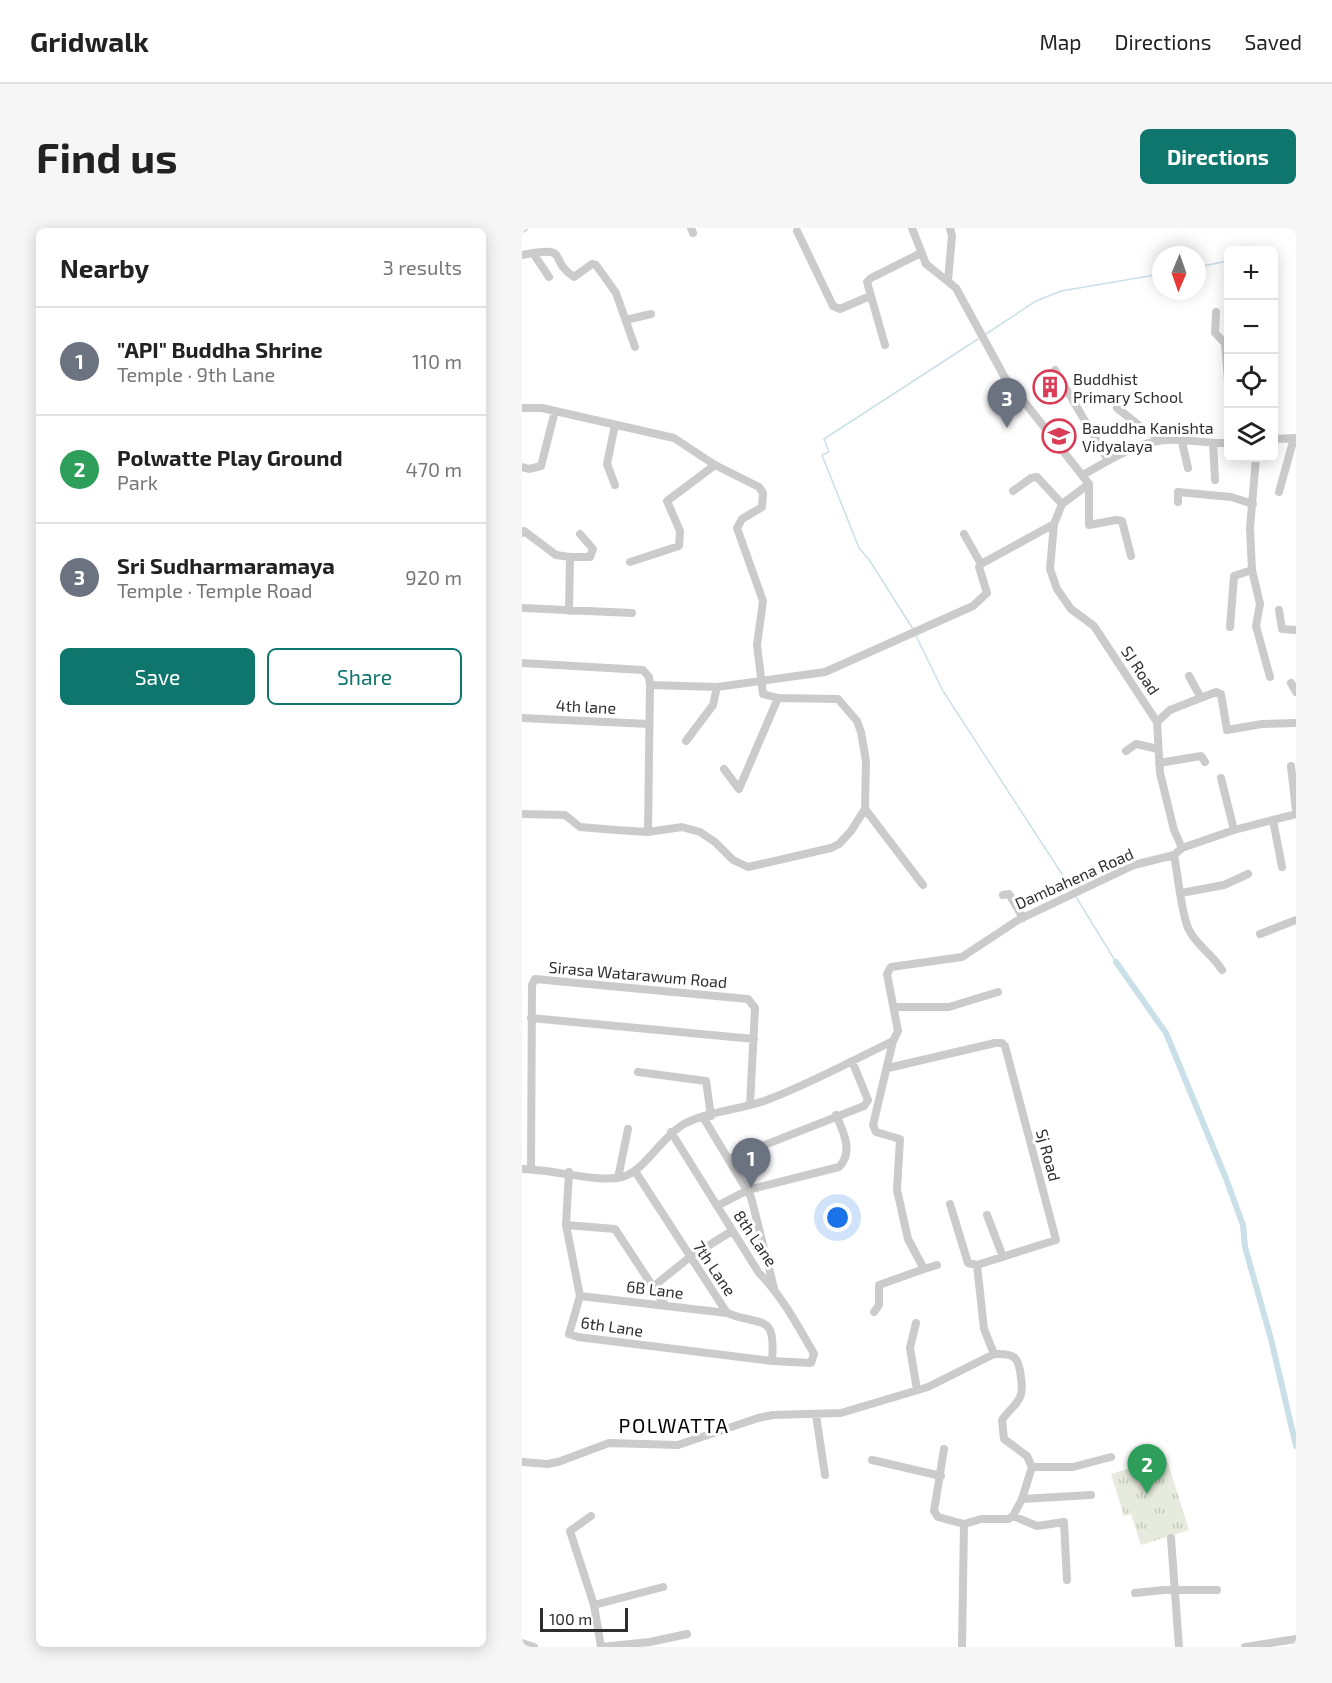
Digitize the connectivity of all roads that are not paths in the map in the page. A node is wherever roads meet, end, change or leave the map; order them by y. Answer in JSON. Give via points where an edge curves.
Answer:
{"nodes":[{"id":1,"x":912,"y":228,"type":"edge"},
{"id":2,"x":950,"y":228,"type":"edge"},
{"id":3,"x":797,"y":231,"type":"dead end"},
{"id":4,"x":534,"y":253,"type":"junction"},
{"id":5,"x":921,"y":253,"type":"junction"},
{"id":6,"x":522,"y":255,"type":"edge"},
{"id":7,"x":549,"y":278,"type":"dead end"},
{"id":8,"x":948,"y":280,"type":"junction"},
{"id":9,"x":870,"y":296,"type":"junction"},
{"id":10,"x":1216,"y":312,"type":"dead end"},
{"id":11,"x":651,"y":314,"type":"dead end"},
{"id":12,"x":626,"y":320,"type":"junction"},
{"id":13,"x":885,"y":345,"type":"dead end"},
{"id":14,"x":635,"y":347,"type":"dead end"},
{"id":15,"x":1226,"y":354,"type":"edge"},
{"id":16,"x":1055,"y":369,"type":"dead end"},
{"id":17,"x":522,"y":408,"type":"edge"},
{"id":18,"x":1117,"y":408,"type":"dead end"},
{"id":19,"x":555,"y":411,"type":"junction"},
{"id":20,"x":615,"y":425,"type":"junction"},
{"id":21,"x":1295,"y":438,"type":"edge"},
{"id":22,"x":1278,"y":439,"type":"edge"},
{"id":23,"x":1166,"y":440,"type":"junction"},
{"id":24,"x":1182,"y":442,"type":"junction"},
{"id":25,"x":1224,"y":443,"type":"edge"},
{"id":26,"x":1213,"y":444,"type":"junction"},
{"id":27,"x":1108,"y":460,"type":"junction"},
{"id":28,"x":1256,"y":462,"type":"edge"},
{"id":29,"x":715,"y":465,"type":"junction"},
{"id":30,"x":522,"y":467,"type":"edge"},
{"id":31,"x":1188,"y":468,"type":"dead end"},
{"id":32,"x":1083,"y":475,"type":"junction"},
{"id":33,"x":1215,"y":480,"type":"dead end"},
{"id":34,"x":1089,"y":484,"type":"junction"},
{"id":35,"x":615,"y":485,"type":"dead end"},
{"id":36,"x":1013,"y":491,"type":"dead end"},
{"id":37,"x":1279,"y":492,"type":"dead end"},
{"id":38,"x":1178,"y":502,"type":"dead end"},
{"id":39,"x":1062,"y":504,"type":"junction"},
{"id":40,"x":1253,"y":504,"type":"junction"},
{"id":41,"x":1053,"y":524,"type":"junction"},
{"id":42,"x":522,"y":532,"type":"edge"},
{"id":43,"x":580,"y":534,"type":"dead end"},
{"id":44,"x":964,"y":534,"type":"dead end"},
{"id":45,"x":1131,"y":556,"type":"dead end"},
{"id":46,"x":570,"y":557,"type":"junction"},
{"id":47,"x":630,"y":562,"type":"dead end"},
{"id":48,"x":981,"y":564,"type":"junction"},
{"id":49,"x":1252,"y":570,"type":"junction"},
{"id":50,"x":522,"y":608,"type":"edge"},
{"id":51,"x":1279,"y":610,"type":"dead end"},
{"id":52,"x":569,"y":611,"type":"junction"},
{"id":53,"x":632,"y":613,"type":"dead end"},
{"id":54,"x":1230,"y":627,"type":"dead end"},
{"id":55,"x":1296,"y":630,"type":"edge"},
{"id":56,"x":522,"y":663,"type":"edge"},
{"id":57,"x":1189,"y":676,"type":"dead end"},
{"id":58,"x":1270,"y":677,"type":"dead end"},
{"id":59,"x":760,"y":680,"type":"junction"},
{"id":60,"x":1291,"y":683,"type":"dead end"},
{"id":61,"x":650,"y":685,"type":"junction"},
{"id":62,"x":717,"y":687,"type":"junction"},
{"id":63,"x":1296,"y":692,"type":"edge"},
{"id":64,"x":778,"y":698,"type":"junction"},
{"id":65,"x":1201,"y":698,"type":"junction"},
{"id":66,"x":522,"y":718,"type":"edge"},
{"id":67,"x":1157,"y":722,"type":"junction"},
{"id":68,"x":1296,"y":723,"type":"edge"},
{"id":69,"x":649,"y":724,"type":"junction"},
{"id":70,"x":686,"y":741,"type":"dead end"},
{"id":71,"x":1158,"y":749,"type":"junction"},
{"id":72,"x":1126,"y":751,"type":"dead end"},
{"id":73,"x":1205,"y":762,"type":"dead end"},
{"id":74,"x":1159,"y":763,"type":"junction"},
{"id":75,"x":1291,"y":766,"type":"dead end"},
{"id":76,"x":724,"y":769,"type":"dead end"},
{"id":77,"x":1221,"y":778,"type":"dead end"},
{"id":78,"x":865,"y":809,"type":"junction"},
{"id":79,"x":1296,"y":812,"type":"edge"},
{"id":80,"x":522,"y":814,"type":"edge"},
{"id":81,"x":1273,"y":820,"type":"junction"},
{"id":82,"x":1234,"y":830,"type":"junction"},
{"id":83,"x":648,"y":832,"type":"junction"},
{"id":84,"x":1182,"y":848,"type":"junction"},
{"id":85,"x":1174,"y":855,"type":"junction"},
{"id":86,"x":1282,"y":867,"type":"dead end"},
{"id":87,"x":1248,"y":874,"type":"dead end"},
{"id":88,"x":923,"y":885,"type":"dead end"},
{"id":89,"x":1182,"y":893,"type":"junction"},
{"id":90,"x":1003,"y":895,"type":"dead end"},
{"id":91,"x":1023,"y":918,"type":"junction"},
{"id":92,"x":1296,"y":920,"type":"edge"},
{"id":93,"x":1260,"y":934,"type":"dead end"},
{"id":94,"x":1222,"y":970,"type":"dead end"},
{"id":95,"x":998,"y":992,"type":"dead end"},
{"id":96,"x":894,"y":1007,"type":"junction"},
{"id":97,"x":531,"y":1018,"type":"junction"},
{"id":98,"x":753,"y":1040,"type":"junction"},
{"id":99,"x":893,"y":1041,"type":"junction"},
{"id":100,"x":852,"y":1061,"type":"junction"},
{"id":101,"x":888,"y":1068,"type":"junction"},
{"id":102,"x":638,"y":1072,"type":"dead end"},
{"id":103,"x":750,"y":1105,"type":"junction"},
{"id":104,"x":836,"y":1115,"type":"junction"},
{"id":105,"x":707,"y":1117,"type":"junction"},
{"id":106,"x":628,"y":1129,"type":"dead end"},
{"id":107,"x":671,"y":1132,"type":"junction"},
{"id":108,"x":729,"y":1159,"type":"junction"},
{"id":109,"x":527,"y":1169,"type":"edge"},
{"id":110,"x":635,"y":1171,"type":"junction"},
{"id":111,"x":569,"y":1172,"type":"junction"},
{"id":112,"x":618,"y":1178,"type":"junction"},
{"id":113,"x":748,"y":1190,"type":"junction"},
{"id":114,"x":950,"y":1204,"type":"dead end"},
{"id":115,"x":717,"y":1206,"type":"junction"},
{"id":116,"x":987,"y":1215,"type":"dead end"},
{"id":117,"x":566,"y":1225,"type":"junction"},
{"id":118,"x":732,"y":1231,"type":"junction"},
{"id":119,"x":690,"y":1257,"type":"junction"},
{"id":120,"x":1003,"y":1257,"type":"junction"},
{"id":121,"x":937,"y":1265,"type":"dead end"},
{"id":122,"x":977,"y":1265,"type":"junction"},
{"id":123,"x":924,"y":1269,"type":"junction"},
{"id":124,"x":654,"y":1287,"type":"junction"},
{"id":125,"x":774,"y":1288,"type":"junction"},
{"id":126,"x":580,"y":1296,"type":"junction"},
{"id":127,"x":665,"y":1305,"type":"junction"},
{"id":128,"x":874,"y":1312,"type":"dead end"},
{"id":129,"x":727,"y":1313,"type":"junction"},
{"id":130,"x":916,"y":1323,"type":"dead end"},
{"id":131,"x":994,"y":1354,"type":"junction"},
{"id":132,"x":772,"y":1361,"type":"junction"},
{"id":133,"x":814,"y":1361,"type":"joint"},
{"id":134,"x":917,"y":1390,"type":"junction"},
{"id":135,"x":816,"y":1415,"type":"junction"},
{"id":136,"x":944,"y":1449,"type":"dead end"},
{"id":137,"x":1111,"y":1457,"type":"dead end"},
{"id":138,"x":872,"y":1460,"type":"dead end"},
{"id":139,"x":522,"y":1462,"type":"edge"},
{"id":140,"x":1032,"y":1467,"type":"junction"},
{"id":141,"x":825,"y":1475,"type":"dead end"},
{"id":142,"x":941,"y":1476,"type":"junction"},
{"id":143,"x":1091,"y":1495,"type":"dead end"},
{"id":144,"x":1023,"y":1499,"type":"junction"},
{"id":145,"x":591,"y":1516,"type":"dead end"},
{"id":146,"x":1013,"y":1516,"type":"junction"},
{"id":147,"x":964,"y":1524,"type":"junction"},
{"id":148,"x":1171,"y":1538,"type":"dead end"},
{"id":149,"x":1066,"y":1580,"type":"dead end"},
{"id":150,"x":663,"y":1587,"type":"dead end"},
{"id":151,"x":1217,"y":1590,"type":"dead end"},
{"id":152,"x":1176,"y":1591,"type":"junction"},
{"id":153,"x":1135,"y":1593,"type":"dead end"},
{"id":154,"x":594,"y":1605,"type":"junction"},
{"id":155,"x":687,"y":1634,"type":"dead end"},
{"id":156,"x":1296,"y":1639,"type":"edge"},
{"id":157,"x":522,"y":1643,"type":"edge"},
{"id":158,"x":534,"y":1647,"type":"edge"},
{"id":159,"x":601,"y":1647,"type":"edge"},
{"id":160,"x":962,"y":1647,"type":"edge"},
{"id":161,"x":1179,"y":1647,"type":"edge"},
{"id":162,"x":1245,"y":1647,"type":"edge"}],
"edges":[{"from":1,"to":5,"type":"street"},
{"from":2,"to":8,"type":"street"},
{"from":3,"to":9,"type":"street","via":[[833,306],[840,309]]},
{"from":4,"to":6,"type":"street"},
{"from":4,"to":7,"type":"street"},
{"from":4,"to":12,"type":"street","via":[[555,252],[574,277],[596,265],[616,293]]},
{"from":5,"to":8,"type":"street","via":[[933,272]]},
{"from":5,"to":9,"type":"street","via":[[869,279]]},
{"from":8,"to":32,"type":"street","via":[[970,309],[1004,376]]},
{"from":9,"to":13,"type":"street"},
{"from":10,"to":15,"type":"street","via":[[1215,333],[1225,343]]},
{"from":11,"to":12,"type":"street"},
{"from":12,"to":14,"type":"street"},
{"from":16,"to":27,"type":"street"},
{"from":17,"to":19,"type":"street"},
{"from":18,"to":23,"type":"street","via":[[1146,431]]},
{"from":19,"to":20,"type":"street"},
{"from":19,"to":30,"type":"street","via":[[541,466]]},
{"from":20,"to":29,"type":"street","via":[[674,438]]},
{"from":20,"to":35,"type":"street","via":[[607,464]]},
{"from":21,"to":22,"type":"street"},
{"from":21,"to":37,"type":"street"},
{"from":23,"to":24,"type":"street"},
{"from":23,"to":27,"type":"street","via":[[1150,442]]},
{"from":24,"to":26,"type":"street"},
{"from":24,"to":31,"type":"street"},
{"from":25,"to":26,"type":"street"},
{"from":26,"to":33,"type":"street"},
{"from":27,"to":32,"type":"street"},
{"from":28,"to":40,"type":"street"},
{"from":29,"to":47,"type":"street","via":[[667,501],[680,531],[679,546]]},
{"from":29,"to":59,"type":"street","via":[[751,482],[763,493],[762,507],[742,519],[737,528],[763,601],[757,645]]},
{"from":32,"to":34,"type":"street"},
{"from":34,"to":39,"type":"street"},
{"from":34,"to":45,"type":"street","via":[[1089,525],[1122,521]]},
{"from":36,"to":39,"type":"street","via":[[1036,477]]},
{"from":38,"to":40,"type":"street","via":[[1178,492],[1232,497]]},
{"from":39,"to":41,"type":"street"},
{"from":40,"to":49,"type":"street"},
{"from":41,"to":48,"type":"street"},
{"from":41,"to":67,"type":"street","name":"SJ Road","via":[[1050,569],[1057,589],[1071,609],[1094,626]]},
{"from":42,"to":46,"type":"street","via":[[556,555]]},
{"from":43,"to":46,"type":"street","via":[[593,549],[590,557]]},
{"from":44,"to":48,"type":"street"},
{"from":46,"to":52,"type":"street"},
{"from":48,"to":59,"type":"street","via":[[987,593],[973,606],[825,672]]},
{"from":49,"to":54,"type":"street","via":[[1234,576]]},
{"from":49,"to":58,"type":"street","via":[[1260,604],[1256,626]]},
{"from":50,"to":52,"type":"street"},
{"from":51,"to":55,"type":"street","via":[[1282,629]]},
{"from":52,"to":53,"type":"street"},
{"from":56,"to":61,"type":"street","via":[[642,670]]},
{"from":57,"to":65,"type":"street"},
{"from":59,"to":62,"type":"street"},
{"from":59,"to":64,"type":"street","via":[[763,694]]},
{"from":60,"to":63,"type":"street"},
{"from":61,"to":62,"type":"street"},
{"from":61,"to":69,"type":"street"},
{"from":62,"to":70,"type":"street","via":[[713,705]]},
{"from":64,"to":76,"type":"street","via":[[739,789]]},
{"from":64,"to":78,"type":"street","via":[[838,699],[849,710],[861,732]]},
{"from":65,"to":67,"type":"street","via":[[1170,710]]},
{"from":65,"to":68,"type":"street","via":[[1221,694],[1227,730]]},
{"from":66,"to":69,"type":"street","name":"4th lane"},
{"from":67,"to":71,"type":"street"},
{"from":69,"to":83,"type":"street"},
{"from":71,"to":72,"type":"street","via":[[1136,744]]},
{"from":71,"to":74,"type":"street"},
{"from":73,"to":74,"type":"street","via":[[1201,756]]},
{"from":74,"to":84,"type":"street","via":[[1174,830]]},
{"from":75,"to":79,"type":"street"},
{"from":77,"to":82,"type":"street"},
{"from":78,"to":83,"type":"street","via":[[845,837],[831,848],[748,867],[733,860],[700,832],[682,827]]},
{"from":78,"to":88,"type":"street"},
{"from":79,"to":81,"type":"street","name":"Dambahena Road"},
{"from":80,"to":83,"type":"street","via":[[565,815],[580,827]]},
{"from":81,"to":82,"type":"street","name":"Dambahena Road"},
{"from":81,"to":86,"type":"street"},
{"from":82,"to":84,"type":"street","name":"Dambahena Road"},
{"from":84,"to":85,"type":"street","name":"Dambahena Road"},
{"from":85,"to":89,"type":"street"},
{"from":85,"to":91,"type":"street","name":"Dambahena Road","via":[[1134,865]]},
{"from":87,"to":89,"type":"street","via":[[1224,885]]},
{"from":89,"to":94,"type":"street","via":[[1189,931]]},
{"from":90,"to":91,"type":"street","via":[[1009,894]]},
{"from":91,"to":96,"type":"street","name":"Dambahena Road","via":[[962,957],[891,967],[886,974]]},
{"from":92,"to":93,"type":"street"},
{"from":95,"to":96,"type":"street","via":[[949,1007]]},
{"from":96,"to":99,"type":"street","via":[[898,1031]]},
{"from":97,"to":98,"type":"street"},
{"from":97,"to":98,"type":"street","name":"Sirasa Watarawum Road","via":[[532,986],[536,979],[584,982],[748,999],[755,1008]]},
{"from":97,"to":109,"type":"street","name":"Sirasa Watarawum Road"},
{"from":98,"to":103,"type":"street","name":"Sirasa Watarawum Road"},
{"from":99,"to":100,"type":"street"},
{"from":99,"to":101,"type":"street"},
{"from":100,"to":103,"type":"street"},
{"from":100,"to":104,"type":"street","via":[[868,1100],[864,1106]]},
{"from":101,"to":120,"type":"street","name":"Sj Road","via":[[995,1043],[1005,1046],[1056,1240]]},
{"from":101,"to":123,"type":"street","via":[[873,1125],[881,1135],[900,1139],[897,1191],[908,1239]]},
{"from":102,"to":105,"type":"street","via":[[706,1081]]},
{"from":103,"to":105,"type":"street"},
{"from":104,"to":108,"type":"street"},
{"from":104,"to":113,"type":"street","via":[[847,1148],[839,1167]]},
{"from":105,"to":107,"type":"street"},
{"from":105,"to":108,"type":"street"},
{"from":106,"to":112,"type":"street"},
{"from":107,"to":110,"type":"street"},
{"from":107,"to":115,"type":"street","name":"8th Lane"},
{"from":108,"to":113,"type":"street"},
{"from":109,"to":111,"type":"street"},
{"from":110,"to":112,"type":"street"},
{"from":110,"to":119,"type":"street","name":"7th Lane"},
{"from":111,"to":112,"type":"street"},
{"from":111,"to":117,"type":"street","name":"6th Lane"},
{"from":113,"to":115,"type":"street"},
{"from":113,"to":125,"type":"street"},
{"from":114,"to":122,"type":"street","via":[[968,1263]]},
{"from":115,"to":118,"type":"street","name":"8th Lane"},
{"from":116,"to":120,"type":"street"},
{"from":117,"to":124,"type":"street","via":[[615,1229]]},
{"from":117,"to":126,"type":"street","name":"6th Lane"},
{"from":118,"to":119,"type":"street"},
{"from":118,"to":125,"type":"street","name":"8th Lane","via":[[759,1273]]},
{"from":119,"to":124,"type":"street"},
{"from":119,"to":129,"type":"street","name":"7th Lane"},
{"from":120,"to":122,"type":"street","name":"Sj Road"},
{"from":121,"to":123,"type":"street"},
{"from":122,"to":131,"type":"street","via":[[984,1329]]},
{"from":123,"to":128,"type":"street","via":[[879,1285],[879,1305]]},
{"from":124,"to":127,"type":"street"},
{"from":125,"to":133,"type":"street","name":"8th Lane","via":[[814,1354]]},
{"from":126,"to":127,"type":"street","name":"6B Lane"},
{"from":126,"to":132,"type":"street","name":"6th Lane","via":[[569,1329],[572,1336]]},
{"from":127,"to":129,"type":"street","name":"6B Lane"},
{"from":129,"to":132,"type":"street","name":"7th Lane","via":[[754,1318],[770,1326]]},
{"from":130,"to":134,"type":"street","via":[[910,1348]]},
{"from":131,"to":134,"type":"street"},
{"from":131,"to":140,"type":"street","via":[[1013,1355],[1020,1363],[1020,1397],[1001,1426],[1007,1443],[1027,1456]]},
{"from":132,"to":133,"type":"street","name":"6th Lane"},
{"from":134,"to":135,"type":"street","via":[[841,1413]]},
{"from":135,"to":139,"type":"street","via":[[758,1418],[678,1445],[609,1443],[558,1462]]},
{"from":135,"to":141,"type":"street"},
{"from":136,"to":142,"type":"street"},
{"from":137,"to":140,"type":"street","via":[[1073,1467]]},
{"from":138,"to":142,"type":"street"},
{"from":140,"to":144,"type":"street"},
{"from":142,"to":147,"type":"street","via":[[934,1511],[938,1517]]},
{"from":143,"to":144,"type":"street"},
{"from":144,"to":146,"type":"street"},
{"from":145,"to":154,"type":"street","via":[[570,1531]]},
{"from":146,"to":147,"type":"street"},
{"from":146,"to":149,"type":"street","via":[[1037,1526],[1064,1522]]},
{"from":147,"to":160,"type":"street"},
{"from":148,"to":152,"type":"street"},
{"from":150,"to":154,"type":"street"},
{"from":151,"to":152,"type":"street"},
{"from":152,"to":153,"type":"street"},
{"from":152,"to":161,"type":"street"},
{"from":154,"to":159,"type":"street"},
{"from":155,"to":159,"type":"street"},
{"from":156,"to":162,"type":"street"},
{"from":157,"to":158,"type":"street"}]}
